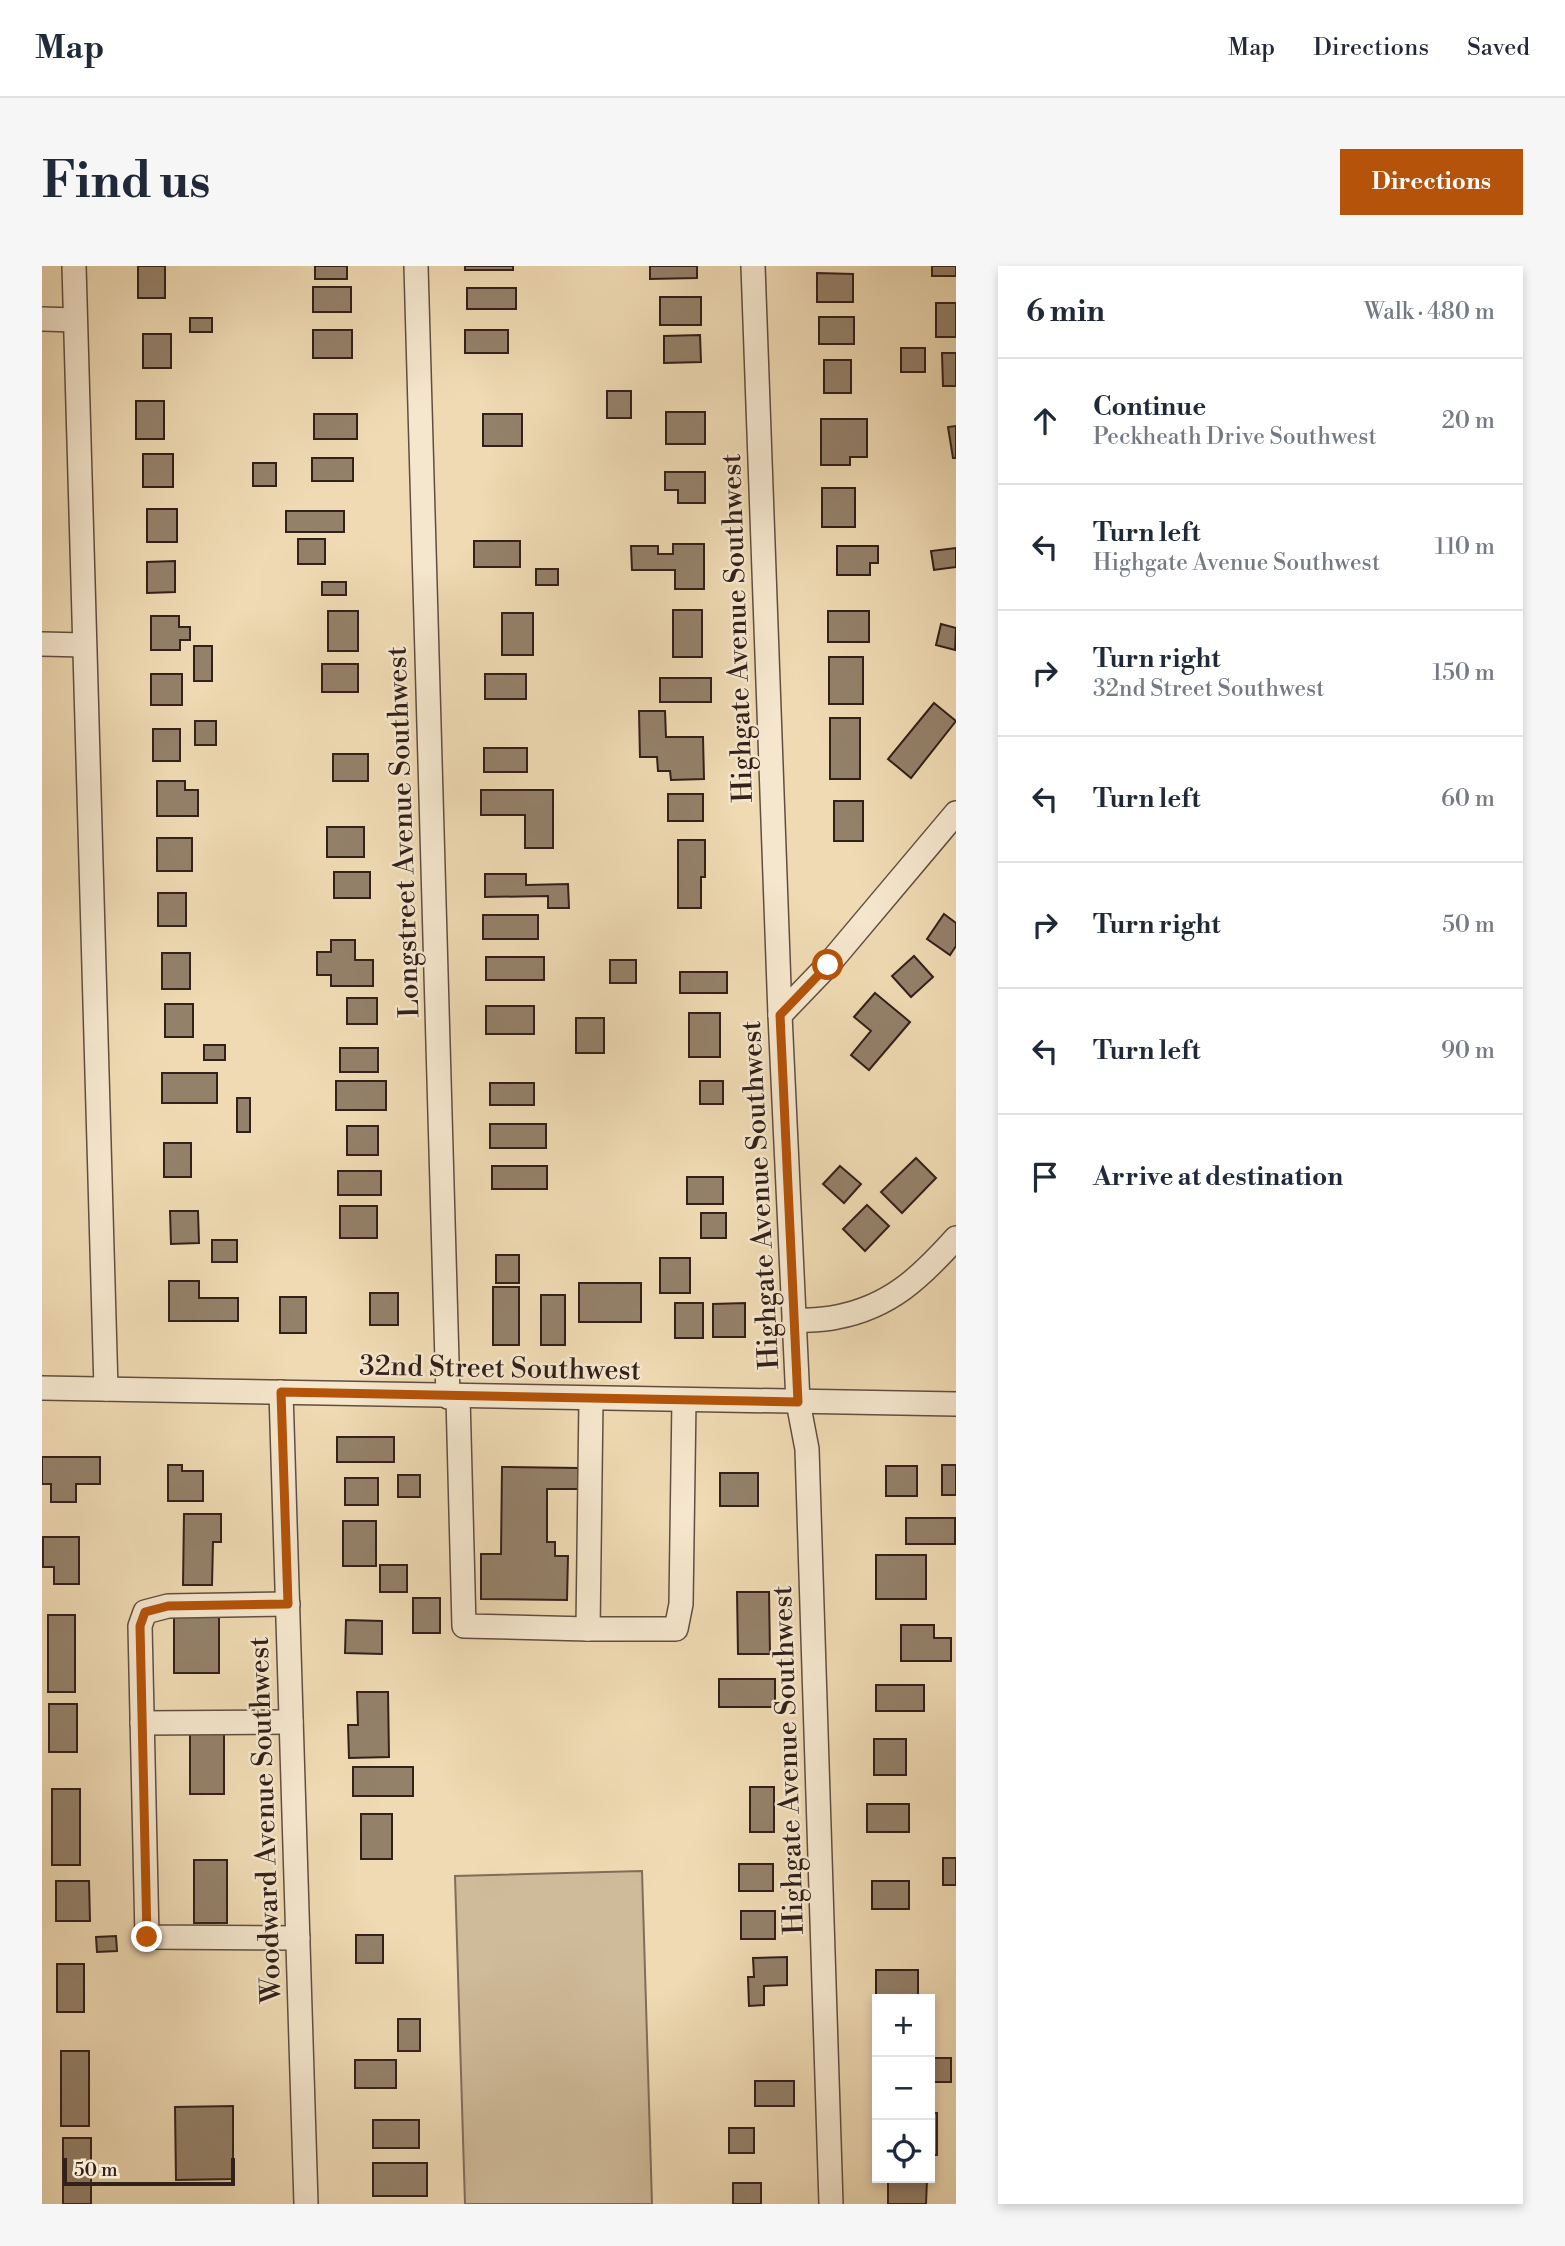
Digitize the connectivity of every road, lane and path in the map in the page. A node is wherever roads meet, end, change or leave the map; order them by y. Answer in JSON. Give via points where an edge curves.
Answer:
{"nodes":[{"id":1,"x":74,"y":266,"type":"edge"},
{"id":2,"x":416,"y":266,"type":"edge"},
{"id":3,"x":753,"y":266,"type":"edge"},
{"id":4,"x":42,"y":319,"type":"edge"},
{"id":5,"x":75,"y":320,"type":"junction"},
{"id":6,"x":42,"y":644,"type":"edge"},
{"id":7,"x":84,"y":645,"type":"junction"},
{"id":8,"x":956,"y":813,"type":"edge"},
{"id":9,"x":780,"y":1015,"type":"junction"},
{"id":10,"x":956,"y":1238,"type":"edge"},
{"id":11,"x":794,"y":1321,"type":"junction"},
{"id":12,"x":42,"y":1388,"type":"edge"},
{"id":13,"x":106,"y":1389,"type":"junction"},
{"id":14,"x":281,"y":1392,"type":"junction"},
{"id":15,"x":453,"y":1397,"type":"junction"},
{"id":16,"x":591,"y":1399,"type":"junction"},
{"id":17,"x":684,"y":1400,"type":"junction"},
{"id":18,"x":798,"y":1402,"type":"junction"},
{"id":19,"x":956,"y":1404,"type":"edge"},
{"id":20,"x":288,"y":1604,"type":"junction"},
{"id":21,"x":588,"y":1629,"type":"junction"},
{"id":22,"x":291,"y":1722,"type":"junction"},
{"id":23,"x":142,"y":1723,"type":"junction"},
{"id":24,"x":298,"y":1938,"type":"junction"},
{"id":25,"x":306,"y":2204,"type":"edge"},
{"id":26,"x":831,"y":2204,"type":"edge"}],
"edges":[{"from":1,"to":5,"type":"street"},
{"from":2,"to":15,"type":"street","name":"Longstreet Avenue Southwest"},
{"from":3,"to":9,"type":"street","name":"Highgate Avenue Southwest"},
{"from":4,"to":5,"type":"street"},
{"from":5,"to":7,"type":"street"},
{"from":6,"to":7,"type":"street"},
{"from":7,"to":13,"type":"street"},
{"from":8,"to":9,"type":"street"},
{"from":9,"to":11,"type":"street","name":"Highgate Avenue Southwest"},
{"from":10,"to":11,"type":"street","via":[[905,1290],[872,1307],[836,1318]]},
{"from":11,"to":18,"type":"street","name":"Highgate Avenue Southwest"},
{"from":12,"to":13,"type":"street","name":"32nd Street Southwest"},
{"from":13,"to":14,"type":"street","name":"32nd Street Southwest"},
{"from":14,"to":15,"type":"street","name":"32nd Street Southwest"},
{"from":14,"to":20,"type":"street","name":"Woodward Avenue Southwest"},
{"from":15,"to":16,"type":"street","name":"32nd Street Southwest"},
{"from":15,"to":21,"type":"street","name":"Longstreet Avenue Southwest","via":[[464,1626]]},
{"from":16,"to":17,"type":"street","name":"32nd Street Southwest"},
{"from":16,"to":21,"type":"street"},
{"from":17,"to":18,"type":"street","name":"32nd Street Southwest"},
{"from":17,"to":21,"type":"street","via":[[681,1604],[676,1629]]},
{"from":18,"to":19,"type":"street","name":"32nd Street Southwest"},
{"from":18,"to":26,"type":"street","name":"Highgate Avenue Southwest","via":[[807,1449]]},
{"from":20,"to":22,"type":"street","name":"Woodward Avenue Southwest"},
{"from":20,"to":23,"type":"street","via":[[168,1606],[145,1612],[140,1626]]},
{"from":22,"to":23,"type":"street"},
{"from":22,"to":24,"type":"street","name":"Woodward Avenue Southwest"},
{"from":23,"to":24,"type":"street","via":[[147,1937]]},
{"from":24,"to":25,"type":"street","name":"Woodward Avenue Southwest"}]}
